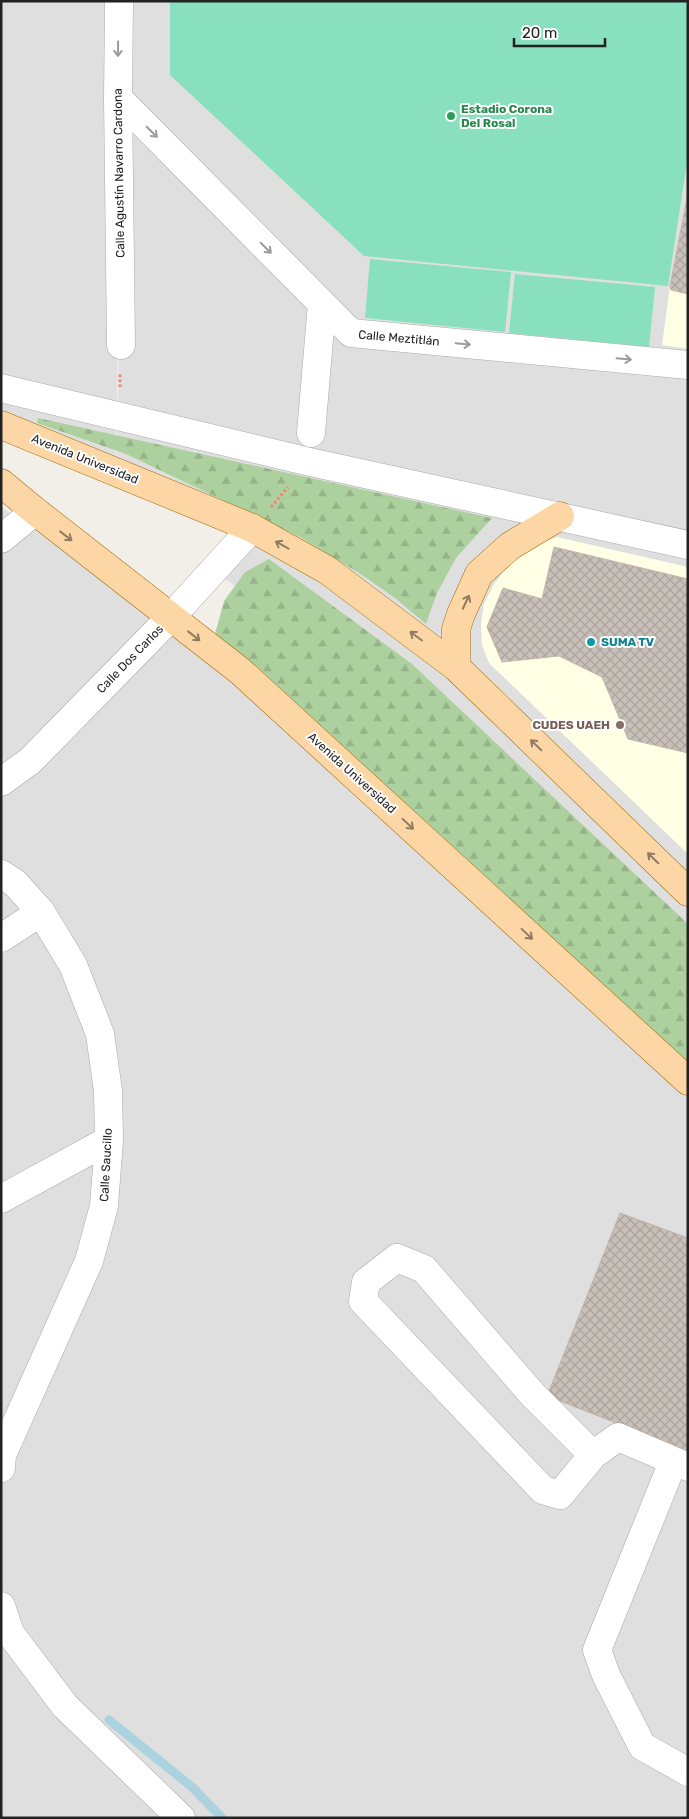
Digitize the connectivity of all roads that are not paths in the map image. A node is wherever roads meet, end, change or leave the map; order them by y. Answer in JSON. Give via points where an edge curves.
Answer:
{"nodes":[{"id":1,"x":119,"y":1,"type":"edge"},
{"id":2,"x":118,"y":98,"type":"junction"},
{"id":3,"x":322,"y":304,"type":"junction"},
{"id":4,"x":121,"y":345,"type":"dead end"},
{"id":5,"x":688,"y":365,"type":"edge"},
{"id":6,"x":1,"y":388,"type":"edge"},
{"id":7,"x":1,"y":425,"type":"edge"},
{"id":8,"x":312,"y":433,"type":"dead end"},
{"id":9,"x":1,"y":483,"type":"edge"},
{"id":10,"x":35,"y":512,"type":"junction"},
{"id":11,"x":560,"y":516,"type":"junction"},
{"id":12,"x":252,"y":528,"type":"junction"},
{"id":13,"x":1,"y":539,"type":"edge"},
{"id":14,"x":688,"y":545,"type":"edge"},
{"id":15,"x":171,"y":617,"type":"junction"},
{"id":16,"x":456,"y":667,"type":"junction"},
{"id":17,"x":1,"y":782,"type":"edge"},
{"id":18,"x":1,"y":874,"type":"edge"},
{"id":19,"x":688,"y":892,"type":"edge"},
{"id":20,"x":41,"y":912,"type":"junction"},
{"id":21,"x":1,"y":938,"type":"edge"},
{"id":22,"x":688,"y":1081,"type":"edge"},
{"id":23,"x":109,"y":1140,"type":"junction"},
{"id":24,"x":1,"y":1199,"type":"edge"},
{"id":25,"x":593,"y":1455,"type":"junction"},
{"id":26,"x":681,"y":1464,"type":"edge"},
{"id":27,"x":1,"y":1468,"type":"edge"},
{"id":28,"x":1,"y":1606,"type":"edge"},
{"id":29,"x":688,"y":1772,"type":"edge"},
{"id":30,"x":181,"y":1818,"type":"edge"}],
"edges":[{"from":1,"to":2,"type":"street","name":"Calle Agustín Navarro Cardona","one_way":true},
{"from":2,"to":3,"type":"street","name":"Calle Meztitlán","one_way":true},
{"from":2,"to":4,"type":"street","name":"Calle Agustín Navarro Cardona"},
{"from":3,"to":5,"type":"street","name":"Calle Meztitlán","one_way":true,"via":[[351,333]]},
{"from":3,"to":8,"type":"street"},
{"from":6,"to":11,"type":"street","via":[[310,462]]},
{"from":7,"to":12,"type":"main road","name":"Avenida Universidad"},
{"from":9,"to":10,"type":"main road","name":"Avenida Universidad"},
{"from":10,"to":13,"type":"street"},
{"from":10,"to":15,"type":"main road","name":"Avenida Universidad","one_way":true},
{"from":11,"to":14,"type":"street"},
{"from":16,"to":11,"type":"main road","one_way":true,"via":[[456,629],[479,574],[510,546]]},
{"from":12,"to":15,"type":"street","name":"Calle Dos Carlos"},
{"from":16,"to":12,"type":"main road","name":"Avenida Universidad","one_way":true,"via":[[327,570]]},
{"from":15,"to":17,"type":"street","name":"Calle Dos Carlos","via":[[30,761]]},
{"from":15,"to":22,"type":"main road","name":"Avenida Universidad","one_way":true,"via":[[247,678]]},
{"from":19,"to":16,"type":"main road","name":"Avenida Universidad","one_way":true},
{"from":18,"to":20,"type":"street","name":"Calle Saucillo","via":[[15,883]]},
{"from":20,"to":21,"type":"street"},
{"from":20,"to":23,"type":"street","name":"Calle Saucillo","via":[[73,964],[100,1034],[108,1091]]},
{"from":23,"to":24,"type":"street"},
{"from":23,"to":27,"type":"street","name":"Calle Saucillo","via":[[104,1206],[89,1261],[2,1455]]},
{"from":25,"to":25,"type":"street","via":[[532,1394],[424,1269],[397,1258],[366,1282],[363,1301],[543,1490],[560,1494]]},
{"from":25,"to":26,"type":"street","via":[[618,1437]]},
{"from":26,"to":29,"type":"street","via":[[597,1650],[642,1746]]},
{"from":28,"to":30,"type":"street","via":[[10,1633],[66,1706]]}]}
